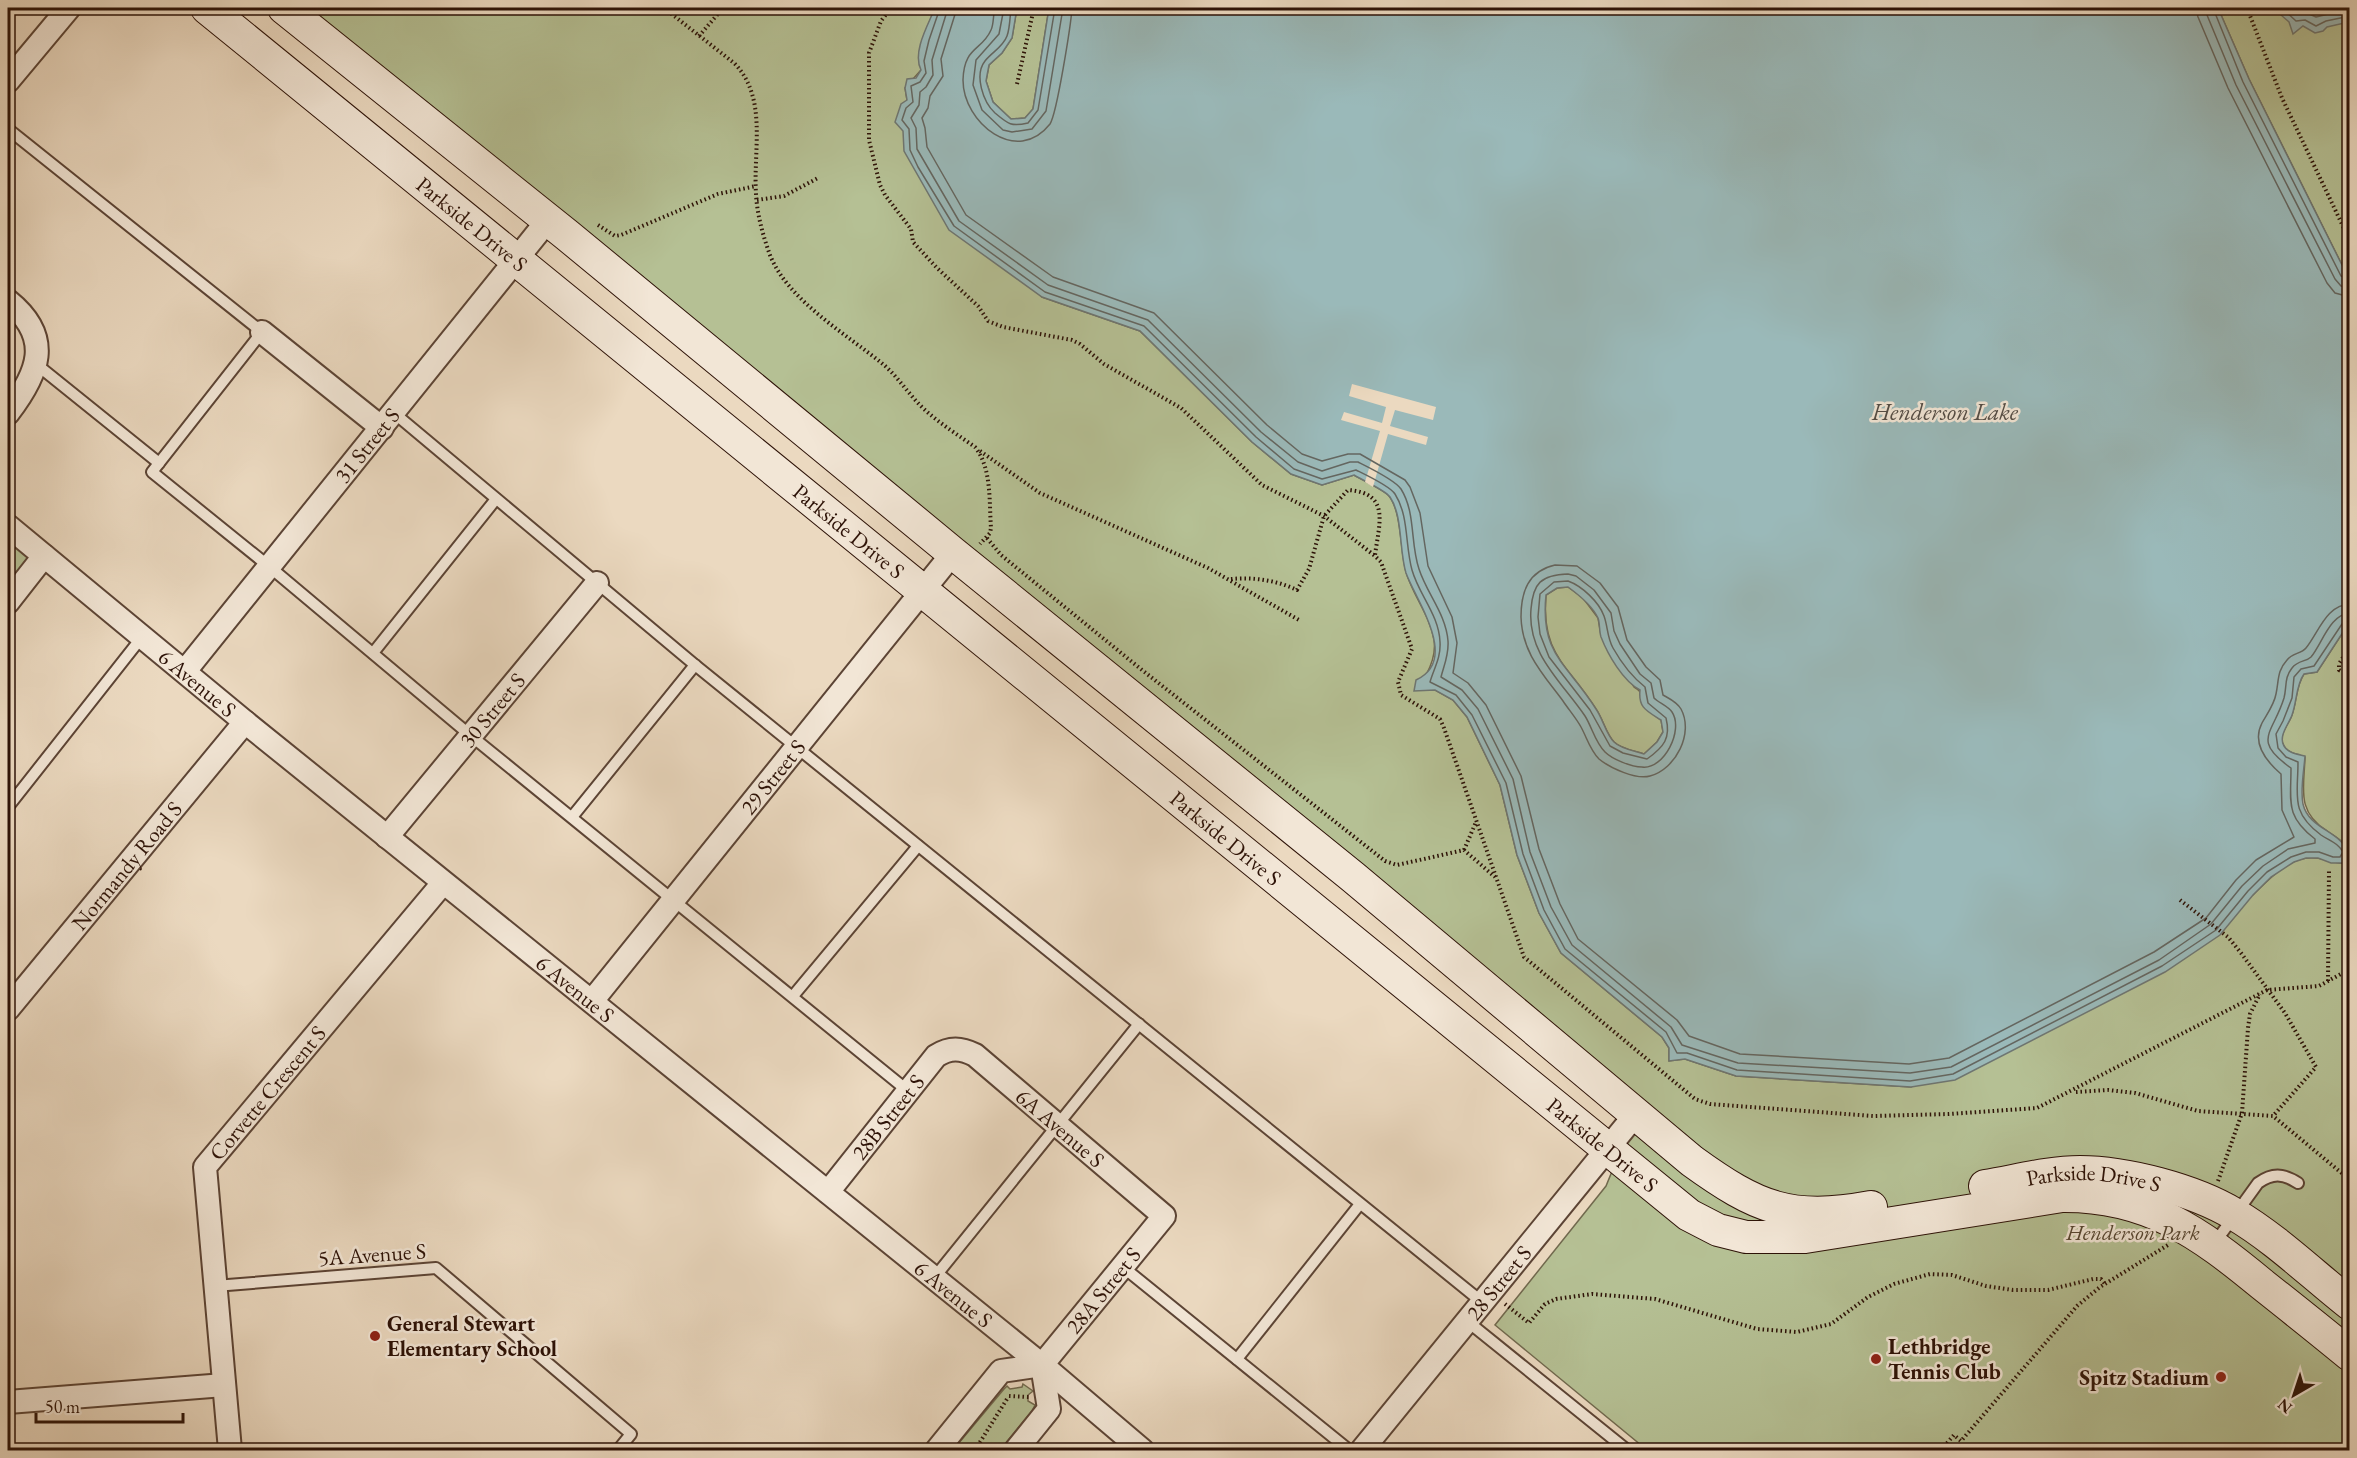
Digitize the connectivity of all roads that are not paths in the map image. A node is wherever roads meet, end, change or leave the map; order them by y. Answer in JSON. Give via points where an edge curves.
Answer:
{"nodes":[{"id":1,"x":69,"y":8,"type":"edge"},
{"id":2,"x":207,"y":8,"type":"edge"},
{"id":3,"x":284,"y":8,"type":"edge"},
{"id":4,"x":8,"y":81,"type":"edge"},
{"id":5,"x":8,"y":129,"type":"edge"},
{"id":6,"x":558,"y":227,"type":"junction"},
{"id":7,"x":517,"y":259,"type":"junction"},
{"id":8,"x":8,"y":301,"type":"edge"},
{"id":9,"x":262,"y":332,"type":"junction"},
{"id":10,"x":36,"y":364,"type":"junction"},
{"id":11,"x":8,"y":413,"type":"edge"},
{"id":12,"x":388,"y":421,"type":"junction"},
{"id":13,"x":159,"y":463,"type":"junction"},
{"id":14,"x":496,"y":499,"type":"junction"},
{"id":15,"x":8,"y":526,"type":"edge"},
{"id":16,"x":44,"y":556,"type":"junction"},
{"id":17,"x":959,"y":557,"type":"junction"},
{"id":18,"x":271,"y":568,"type":"junction"},
{"id":19,"x":597,"y":583,"type":"junction"},
{"id":20,"x":923,"y":590,"type":"junction"},
{"id":21,"x":8,"y":602,"type":"edge"},
{"id":22,"x":142,"y":637,"type":"junction"},
{"id":23,"x":373,"y":653,"type":"junction"},
{"id":24,"x":695,"y":665,"type":"junction"},
{"id":25,"x":185,"y":671,"type":"junction"},
{"id":26,"x":245,"y":722,"type":"junction"},
{"id":27,"x":470,"y":735,"type":"junction"},
{"id":28,"x":797,"y":747,"type":"junction"},
{"id":29,"x":8,"y":807,"type":"edge"},
{"id":30,"x":572,"y":817,"type":"junction"},
{"id":31,"x":387,"y":837,"type":"junction"},
{"id":32,"x":918,"y":846,"type":"junction"},
{"id":33,"x":443,"y":883,"type":"junction"},
{"id":34,"x":674,"y":899,"type":"junction"},
{"id":35,"x":793,"y":996,"type":"junction"},
{"id":36,"x":592,"y":1000,"type":"junction"},
{"id":37,"x":8,"y":1009,"type":"edge"},
{"id":38,"x":1139,"y":1024,"type":"junction"},
{"id":39,"x":954,"y":1049,"type":"joint"},
{"id":40,"x":908,"y":1091,"type":"junction"},
{"id":41,"x":1635,"y":1115,"type":"junction"},
{"id":42,"x":1058,"y":1125,"type":"junction"},
{"id":43,"x":1608,"y":1150,"type":"junction"},
{"id":44,"x":2298,"y":1183,"type":"dead end"},
{"id":45,"x":828,"y":1192,"type":"junction"},
{"id":46,"x":1360,"y":1204,"type":"junction"},
{"id":47,"x":2222,"y":1209,"type":"junction"},
{"id":48,"x":1164,"y":1216,"type":"joint"},
{"id":49,"x":2213,"y":1245,"type":"junction"},
{"id":50,"x":1123,"y":1267,"type":"junction"},
{"id":51,"x":934,"y":1278,"type":"junction"},
{"id":52,"x":215,"y":1286,"type":"junction"},
{"id":53,"x":1482,"y":1302,"type":"junction"},
{"id":54,"x":2349,"y":1304,"type":"edge"},
{"id":55,"x":1467,"y":1321,"type":"junction"},
{"id":56,"x":2349,"y":1355,"type":"edge"},
{"id":57,"x":1237,"y":1359,"type":"junction"},
{"id":58,"x":1042,"y":1365,"type":"junction"},
{"id":59,"x":224,"y":1386,"type":"junction"},
{"id":60,"x":8,"y":1402,"type":"edge"},
{"id":61,"x":230,"y":1450,"type":"edge"},
{"id":62,"x":618,"y":1450,"type":"edge"},
{"id":63,"x":937,"y":1450,"type":"edge"},
{"id":64,"x":1016,"y":1450,"type":"edge"},
{"id":65,"x":1142,"y":1450,"type":"edge"},
{"id":66,"x":1349,"y":1450,"type":"edge"},
{"id":67,"x":1362,"y":1450,"type":"edge"},
{"id":68,"x":1627,"y":1450,"type":"edge"}],
"edges":[{"from":1,"to":4,"type":"street"},
{"from":2,"to":7,"type":"street","name":"Parkside Drive S"},
{"from":3,"to":6,"type":"street","name":"Parkside Drive S"},
{"from":5,"to":9,"type":"lane"},
{"from":6,"to":7,"type":"street","name":"31 Street S"},
{"from":6,"to":17,"type":"street","name":"Parkside Drive S"},
{"from":7,"to":12,"type":"street","name":"31 Street S"},
{"from":7,"to":20,"type":"street","name":"Parkside Drive S"},
{"from":8,"to":10,"type":"street","via":[[22,314],[35,340]]},
{"from":9,"to":12,"type":"street"},
{"from":9,"to":13,"type":"lane"},
{"from":10,"to":11,"type":"street","via":[[23,393]]},
{"from":10,"to":13,"type":"lane"},
{"from":12,"to":14,"type":"lane"},
{"from":12,"to":18,"type":"street","name":"31 Street S"},
{"from":13,"to":18,"type":"lane","via":[[152,472]]},
{"from":14,"to":19,"type":"lane"},
{"from":14,"to":23,"type":"lane"},
{"from":15,"to":16,"type":"street","name":"6 Avenue S"},
{"from":16,"to":21,"type":"street"},
{"from":16,"to":22,"type":"street","name":"6 Avenue S"},
{"from":17,"to":20,"type":"street","name":"29 Street S"},
{"from":17,"to":41,"type":"street","name":"Parkside Drive S","via":[[1353,877]]},
{"from":18,"to":23,"type":"lane"},
{"from":18,"to":25,"type":"street","name":"31 Street S"},
{"from":19,"to":24,"type":"lane"},
{"from":19,"to":27,"type":"street","name":"30 Street S"},
{"from":20,"to":28,"type":"street","name":"29 Street S"},
{"from":20,"to":43,"type":"street","name":"Parkside Drive S"},
{"from":22,"to":25,"type":"street","name":"6 Avenue S"},
{"from":22,"to":29,"type":"lane"},
{"from":23,"to":27,"type":"lane"},
{"from":24,"to":28,"type":"lane"},
{"from":24,"to":30,"type":"lane"},
{"from":25,"to":26,"type":"street","name":"6 Avenue S"},
{"from":26,"to":31,"type":"street","name":"6 Avenue S"},
{"from":26,"to":37,"type":"street","name":"Normandy Road S"},
{"from":27,"to":30,"type":"lane"},
{"from":27,"to":31,"type":"street","name":"30 Street S"},
{"from":28,"to":32,"type":"lane"},
{"from":28,"to":34,"type":"street","name":"29 Street S"},
{"from":30,"to":34,"type":"lane"},
{"from":31,"to":33,"type":"street","name":"6 Avenue S"},
{"from":32,"to":35,"type":"lane"},
{"from":32,"to":38,"type":"lane"},
{"from":33,"to":36,"type":"street","name":"6 Avenue S"},
{"from":33,"to":52,"type":"street","name":"Corvette Crescent S","via":[[205,1167]]},
{"from":34,"to":35,"type":"lane"},
{"from":34,"to":36,"type":"street","name":"29 Street S"},
{"from":35,"to":40,"type":"lane"},
{"from":36,"to":45,"type":"street","name":"6 Avenue S"},
{"from":38,"to":42,"type":"lane"},
{"from":38,"to":46,"type":"lane"},
{"from":39,"to":40,"type":"street","name":"28B Street S","via":[[936,1056]]},
{"from":39,"to":42,"type":"street","name":"6A Avenue S","via":[[975,1055]]},
{"from":40,"to":45,"type":"street","name":"28B Street S"},
{"from":41,"to":43,"type":"street","name":"28 Street S"},
{"from":41,"to":47,"type":"street","name":"Parkside Drive S","via":[[1724,1185],[1769,1206],[1801,1213],[1855,1210],[2055,1173],[2080,1172],[2142,1180]]},
{"from":42,"to":48,"type":"street","name":"6A Avenue S"},
{"from":42,"to":51,"type":"lane"},
{"from":43,"to":49,"type":"street","name":"Parkside Drive S","via":[[1689,1215],[1718,1230],[1746,1237],[1805,1237],[2062,1196],[2086,1196],[2136,1206]]},
{"from":43,"to":53,"type":"street","name":"28 Street S"},
{"from":44,"to":47,"type":"lane","via":[[2282,1175],[2265,1178]]},
{"from":45,"to":51,"type":"street","name":"6 Avenue S"},
{"from":46,"to":53,"type":"lane"},
{"from":46,"to":57,"type":"lane"},
{"from":47,"to":49,"type":"lane"},
{"from":47,"to":54,"type":"street","name":"Parkside Drive S","via":[[2274,1242]]},
{"from":48,"to":50,"type":"street","name":"28A Street S"},
{"from":49,"to":56,"type":"street","name":"Parkside Drive S"},
{"from":50,"to":57,"type":"lane"},
{"from":50,"to":58,"type":"street","name":"28A Street S"},
{"from":51,"to":58,"type":"street","name":"6 Avenue S"},
{"from":52,"to":59,"type":"street","name":"Corvette Crescent S"},
{"from":52,"to":62,"type":"lane","name":"5A Avenue S","via":[[436,1268],[631,1434]]},
{"from":53,"to":55,"type":"street","name":"28 Street S"},
{"from":55,"to":67,"type":"street","name":"28 Street S"},
{"from":55,"to":68,"type":"lane"},
{"from":57,"to":66,"type":"lane"},
{"from":58,"to":63,"type":"street","via":[[1001,1371]]},
{"from":58,"to":64,"type":"street","via":[[1049,1409]]},
{"from":58,"to":65,"type":"street","name":"6 Avenue S"},
{"from":59,"to":60,"type":"street"},
{"from":59,"to":61,"type":"street","name":"Corvette Crescent S"}]}
